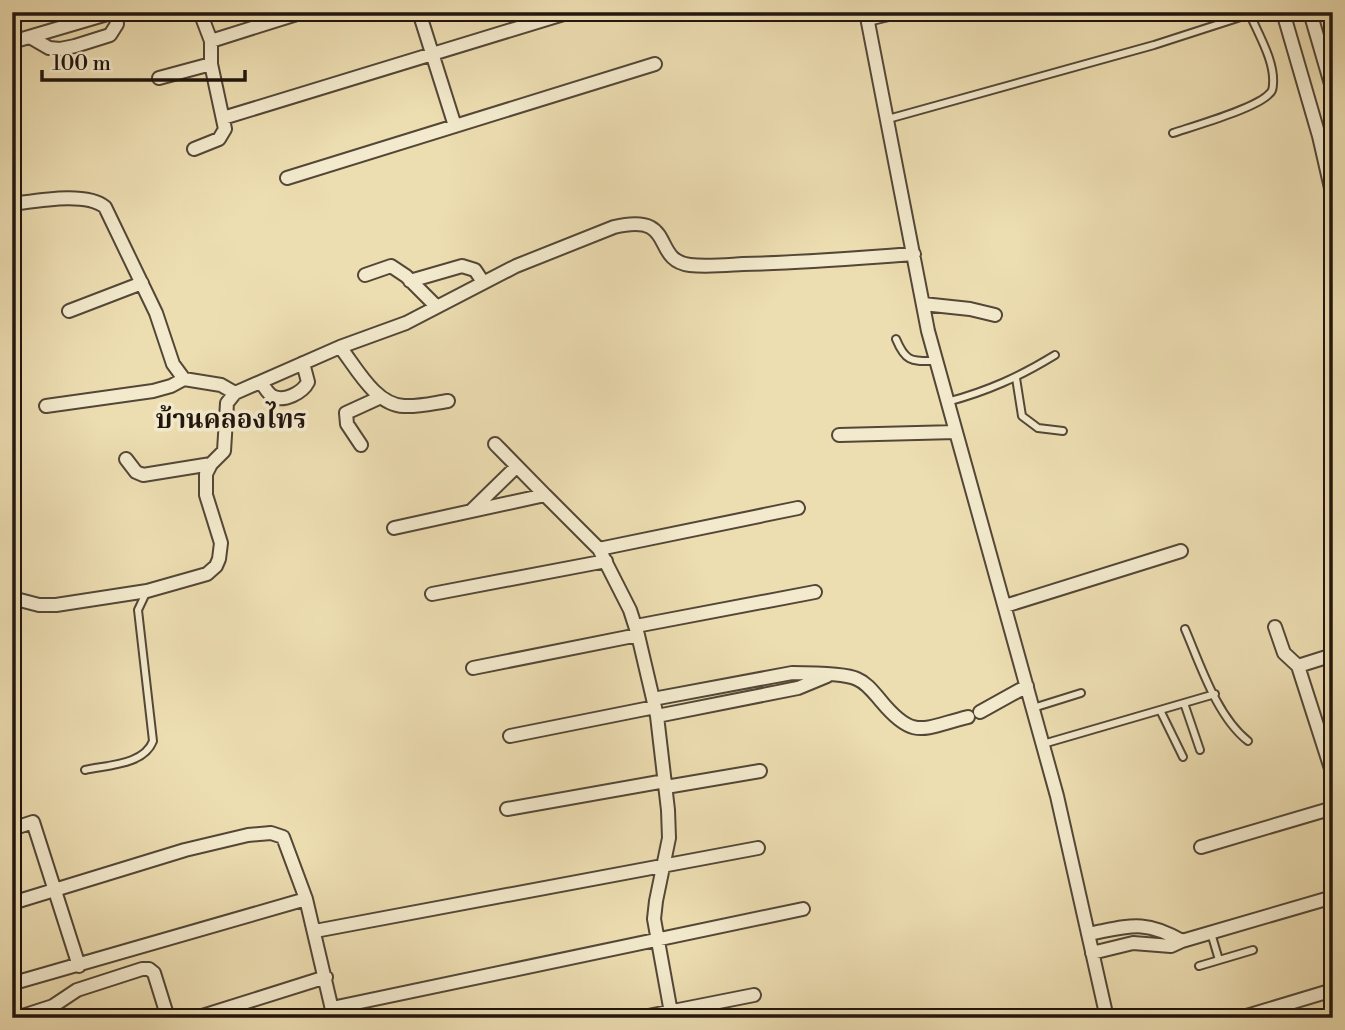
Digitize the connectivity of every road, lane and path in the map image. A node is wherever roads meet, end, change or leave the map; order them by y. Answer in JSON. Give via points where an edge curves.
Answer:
{"nodes":[{"id":1,"x":115,"y":12,"type":"edge"},
{"id":2,"x":200,"y":12,"type":"edge"},
{"id":3,"x":303,"y":12,"type":"edge"},
{"id":4,"x":419,"y":12,"type":"edge"},
{"id":5,"x":570,"y":12,"type":"edge"},
{"id":6,"x":911,"y":12,"type":"edge"},
{"id":7,"x":1283,"y":12,"type":"edge"},
{"id":8,"x":1310,"y":12,"type":"edge"},
{"id":9,"x":1250,"y":13,"type":"edge"},
{"id":10,"x":867,"y":17,"type":"edge"},
{"id":11,"x":30,"y":37,"type":"junction"},
{"id":12,"x":211,"y":41,"type":"junction"},
{"id":13,"x":12,"y":42,"type":"edge"},
{"id":14,"x":432,"y":54,"type":"junction"},
{"id":15,"x":211,"y":64,"type":"junction"},
{"id":16,"x":655,"y":64,"type":"dead end"},
{"id":17,"x":159,"y":78,"type":"dead end"},
{"id":18,"x":1333,"y":92,"type":"edge"},
{"id":19,"x":223,"y":118,"type":"junction"},
{"id":20,"x":888,"y":119,"type":"junction"},
{"id":21,"x":455,"y":126,"type":"junction"},
{"id":22,"x":1173,"y":133,"type":"dead end"},
{"id":23,"x":194,"y":149,"type":"dead end"},
{"id":24,"x":287,"y":178,"type":"dead end"},
{"id":25,"x":1333,"y":197,"type":"edge"},
{"id":26,"x":12,"y":204,"type":"edge"},
{"id":27,"x":914,"y":254,"type":"junction"},
{"id":28,"x":365,"y":275,"type":"dead end"},
{"id":29,"x":410,"y":281,"type":"junction"},
{"id":30,"x":483,"y":282,"type":"junction"},
{"id":31,"x":142,"y":283,"type":"junction"},
{"id":32,"x":923,"y":304,"type":"junction"},
{"id":33,"x":436,"y":306,"type":"junction"},
{"id":34,"x":69,"y":311,"type":"dead end"},
{"id":35,"x":995,"y":315,"type":"dead end"},
{"id":36,"x":896,"y":339,"type":"dead end"},
{"id":37,"x":340,"y":347,"type":"junction"},
{"id":38,"x":1055,"y":355,"type":"dead end"},
{"id":39,"x":936,"y":361,"type":"junction"},
{"id":40,"x":303,"y":363,"type":"junction"},
{"id":41,"x":184,"y":379,"type":"junction"},
{"id":42,"x":1016,"y":379,"type":"junction"},
{"id":43,"x":261,"y":382,"type":"junction"},
{"id":44,"x":235,"y":393,"type":"junction"},
{"id":45,"x":381,"y":397,"type":"junction"},
{"id":46,"x":448,"y":401,"type":"dead end"},
{"id":47,"x":947,"y":402,"type":"junction"},
{"id":48,"x":46,"y":406,"type":"dead end"},
{"id":49,"x":1063,"y":431,"type":"dead end"},
{"id":50,"x":956,"y":432,"type":"junction"},
{"id":51,"x":839,"y":435,"type":"dead end"},
{"id":52,"x":495,"y":443,"type":"dead end"},
{"id":53,"x":361,"y":445,"type":"dead end"},
{"id":54,"x":126,"y":459,"type":"dead end"},
{"id":55,"x":211,"y":464,"type":"junction"},
{"id":56,"x":516,"y":467,"type":"junction"},
{"id":57,"x":545,"y":495,"type":"junction"},
{"id":58,"x":798,"y":508,"type":"dead end"},
{"id":59,"x":470,"y":512,"type":"junction"},
{"id":60,"x":394,"y":528,"type":"dead end"},
{"id":61,"x":598,"y":549,"type":"junction"},
{"id":62,"x":1181,"y":551,"type":"dead end"},
{"id":63,"x":606,"y":561,"type":"junction"},
{"id":64,"x":146,"y":591,"type":"junction"},
{"id":65,"x":815,"y":592,"type":"dead end"},
{"id":66,"x":432,"y":594,"type":"dead end"},
{"id":67,"x":12,"y":598,"type":"edge"},
{"id":68,"x":1005,"y":606,"type":"junction"},
{"id":69,"x":1275,"y":627,"type":"dead end"},
{"id":70,"x":1185,"y":629,"type":"dead end"},
{"id":71,"x":637,"y":631,"type":"junction"},
{"id":72,"x":1333,"y":655,"type":"edge"},
{"id":73,"x":1298,"y":666,"type":"junction"},
{"id":74,"x":473,"y":668,"type":"dead end"},
{"id":75,"x":828,"y":676,"type":"junction"},
{"id":76,"x":751,"y":680,"type":"junction"},
{"id":77,"x":1027,"y":686,"type":"junction"},
{"id":78,"x":1081,"y":692,"type":"dead end"},
{"id":79,"x":1215,"y":694,"type":"junction"},
{"id":80,"x":755,"y":697,"type":"junction"},
{"id":81,"x":1184,"y":703,"type":"junction"},
{"id":82,"x":655,"y":707,"type":"junction"},
{"id":83,"x":1033,"y":708,"type":"junction"},
{"id":84,"x":1160,"y":710,"type":"junction"},
{"id":85,"x":510,"y":736,"type":"dead end"},
{"id":86,"x":1327,"y":736,"type":"edge"},
{"id":87,"x":1248,"y":741,"type":"dead end"},
{"id":88,"x":1043,"y":744,"type":"junction"},
{"id":89,"x":1200,"y":750,"type":"dead end"},
{"id":90,"x":1182,"y":757,"type":"dead end"},
{"id":91,"x":85,"y":770,"type":"dead end"},
{"id":92,"x":760,"y":771,"type":"dead end"},
{"id":93,"x":1333,"y":775,"type":"edge"},
{"id":94,"x":665,"y":784,"type":"junction"},
{"id":95,"x":1333,"y":807,"type":"edge"},
{"id":96,"x":508,"y":809,"type":"dead end"},
{"id":97,"x":12,"y":829,"type":"edge"},
{"id":98,"x":1201,"y":847,"type":"dead end"},
{"id":99,"x":758,"y":848,"type":"dead end"},
{"id":100,"x":662,"y":866,"type":"junction"},
{"id":101,"x":55,"y":890,"type":"junction"},
{"id":102,"x":1333,"y":897,"type":"edge"},
{"id":103,"x":306,"y":899,"type":"junction"},
{"id":104,"x":12,"y":903,"type":"edge"},
{"id":105,"x":803,"y":909,"type":"dead end"},
{"id":106,"x":315,"y":931,"type":"junction"},
{"id":107,"x":1210,"y":933,"type":"junction"},
{"id":108,"x":1088,"y":934,"type":"junction"},
{"id":109,"x":658,"y":940,"type":"junction"},
{"id":110,"x":1182,"y":941,"type":"junction"},
{"id":111,"x":1253,"y":950,"type":"dead end"},
{"id":112,"x":1093,"y":953,"type":"junction"},
{"id":113,"x":1219,"y":960,"type":"junction"},
{"id":114,"x":79,"y":966,"type":"junction"},
{"id":115,"x":1199,"y":966,"type":"dead end"},
{"id":116,"x":326,"y":977,"type":"junction"},
{"id":117,"x":21,"y":981,"type":"dead end"},
{"id":118,"x":1333,"y":990,"type":"edge"},
{"id":119,"x":754,"y":995,"type":"dead end"},
{"id":120,"x":333,"y":1013,"type":"edge"},
{"id":121,"x":672,"y":1014,"type":"edge"},
{"id":122,"x":16,"y":1018,"type":"edge"},
{"id":123,"x":168,"y":1018,"type":"edge"},
{"id":124,"x":196,"y":1018,"type":"edge"},
{"id":125,"x":638,"y":1018,"type":"edge"},
{"id":126,"x":1107,"y":1018,"type":"edge"},
{"id":127,"x":1240,"y":1018,"type":"edge"}],
"edges":[{"from":1,"to":11,"type":"street"},
{"from":1,"to":11,"type":"street","via":[[117,24],[110,35],[75,46],[49,48]]},
{"from":2,"to":12,"type":"street"},
{"from":3,"to":12,"type":"street"},
{"from":4,"to":14,"type":"street"},
{"from":5,"to":14,"type":"street"},
{"from":6,"to":10,"type":"lane"},
{"from":7,"to":25,"type":"street"},
{"from":8,"to":18,"type":"street"},
{"from":9,"to":20,"type":"lane","via":[[1154,45]]},
{"from":9,"to":22,"type":"lane","via":[[1271,65],[1272,91],[1247,106]]},
{"from":10,"to":20,"type":"street"},
{"from":11,"to":13,"type":"street"},
{"from":12,"to":15,"type":"street"},
{"from":14,"to":19,"type":"street"},
{"from":14,"to":21,"type":"street"},
{"from":15,"to":17,"type":"street"},
{"from":15,"to":19,"type":"street"},
{"from":16,"to":21,"type":"street"},
{"from":19,"to":23,"type":"street","via":[[223,135]]},
{"from":20,"to":27,"type":"street"},
{"from":21,"to":24,"type":"street"},
{"from":26,"to":31,"type":"street","via":[[69,198],[99,202]]},
{"from":27,"to":30,"type":"street","via":[[693,265],[671,257],[654,228],[631,223]]},
{"from":27,"to":32,"type":"street"},
{"from":28,"to":29,"type":"street","via":[[391,266]]},
{"from":29,"to":30,"type":"street","via":[[462,266],[475,270]]},
{"from":29,"to":33,"type":"street"},
{"from":30,"to":33,"type":"street"},
{"from":31,"to":34,"type":"street"},
{"from":31,"to":41,"type":"street","via":[[173,364]]},
{"from":32,"to":35,"type":"street"},
{"from":32,"to":39,"type":"street"},
{"from":33,"to":37,"type":"street"},
{"from":36,"to":39,"type":"lane","via":[[907,359]]},
{"from":37,"to":40,"type":"street"},
{"from":37,"to":45,"type":"street"},
{"from":38,"to":42,"type":"lane"},
{"from":39,"to":47,"type":"street"},
{"from":40,"to":43,"type":"street"},
{"from":40,"to":43,"type":"street","via":[[308,382],[288,397],[271,395]]},
{"from":41,"to":44,"type":"street","via":[[221,385]]},
{"from":41,"to":48,"type":"street","via":[[153,391]]},
{"from":42,"to":47,"type":"lane"},
{"from":42,"to":49,"type":"lane","via":[[1022,416],[1038,428]]},
{"from":43,"to":44,"type":"street"},
{"from":44,"to":55,"type":"street","via":[[227,403],[224,451]]},
{"from":45,"to":46,"type":"street","via":[[404,407]]},
{"from":45,"to":53,"type":"street","via":[[346,414]]},
{"from":47,"to":50,"type":"street"},
{"from":50,"to":51,"type":"street"},
{"from":50,"to":68,"type":"street"},
{"from":52,"to":56,"type":"street"},
{"from":54,"to":55,"type":"street","via":[[143,475]]},
{"from":55,"to":64,"type":"street","via":[[205,482],[221,543],[216,566],[188,581]]},
{"from":56,"to":57,"type":"street"},
{"from":56,"to":59,"type":"street"},
{"from":57,"to":59,"type":"street"},
{"from":57,"to":61,"type":"street"},
{"from":58,"to":61,"type":"street"},
{"from":59,"to":60,"type":"street"},
{"from":61,"to":63,"type":"street"},
{"from":62,"to":68,"type":"street"},
{"from":63,"to":66,"type":"street"},
{"from":63,"to":71,"type":"street"},
{"from":64,"to":67,"type":"street","via":[[56,605]]},
{"from":64,"to":91,"type":"lane","via":[[138,610],[153,741],[150,750],[137,759]]},
{"from":65,"to":71,"type":"street"},
{"from":68,"to":77,"type":"street"},
{"from":69,"to":73,"type":"street","via":[[1283,653]]},
{"from":70,"to":79,"type":"lane"},
{"from":71,"to":74,"type":"street"},
{"from":71,"to":82,"type":"street"},
{"from":72,"to":73,"type":"street"},
{"from":73,"to":86,"type":"street"},
{"from":75,"to":76,"type":"street","via":[[792,673]]},
{"from":75,"to":77,"type":"street","via":[[856,678],[901,723],[913,729],[974,714]]},
{"from":75,"to":80,"type":"street"},
{"from":76,"to":80,"type":"street"},
{"from":76,"to":82,"type":"street"},
{"from":77,"to":83,"type":"street"},
{"from":78,"to":83,"type":"lane"},
{"from":79,"to":81,"type":"lane"},
{"from":79,"to":87,"type":"lane","via":[[1237,733]]},
{"from":80,"to":82,"type":"street"},
{"from":81,"to":84,"type":"lane"},
{"from":81,"to":89,"type":"lane"},
{"from":82,"to":85,"type":"street"},
{"from":82,"to":94,"type":"street"},
{"from":83,"to":88,"type":"street"},
{"from":84,"to":88,"type":"lane"},
{"from":84,"to":90,"type":"lane"},
{"from":86,"to":93,"type":"street"},
{"from":88,"to":108,"type":"street"},
{"from":92,"to":94,"type":"street"},
{"from":94,"to":96,"type":"street"},
{"from":94,"to":100,"type":"street","via":[[669,838]]},
{"from":95,"to":98,"type":"street"},
{"from":97,"to":101,"type":"street","via":[[33,822]]},
{"from":99,"to":100,"type":"street"},
{"from":100,"to":106,"type":"street"},
{"from":100,"to":109,"type":"street","via":[[654,919]]},
{"from":101,"to":103,"type":"street","via":[[185,850],[271,833],[283,837]]},
{"from":101,"to":104,"type":"street"},
{"from":101,"to":114,"type":"street"},
{"from":102,"to":107,"type":"street"},
{"from":103,"to":106,"type":"street"},
{"from":103,"to":114,"type":"street"},
{"from":105,"to":109,"type":"street"},
{"from":106,"to":116,"type":"street"},
{"from":107,"to":110,"type":"street"},
{"from":107,"to":113,"type":"lane"},
{"from":108,"to":110,"type":"street","via":[[1143,925],[1162,929]]},
{"from":108,"to":112,"type":"street"},
{"from":109,"to":120,"type":"street"},
{"from":109,"to":121,"type":"street"},
{"from":110,"to":112,"type":"street","via":[[1171,947],[1133,943]]},
{"from":111,"to":113,"type":"lane"},
{"from":112,"to":126,"type":"street"},
{"from":113,"to":115,"type":"lane"},
{"from":114,"to":117,"type":"street"},
{"from":116,"to":120,"type":"street"},
{"from":116,"to":124,"type":"street"},
{"from":118,"to":127,"type":"street"},
{"from":119,"to":121,"type":"street"},
{"from":121,"to":125,"type":"street"},
{"from":122,"to":123,"type":"street","via":[[53,1006],[77,990],[149,969]]}]}
